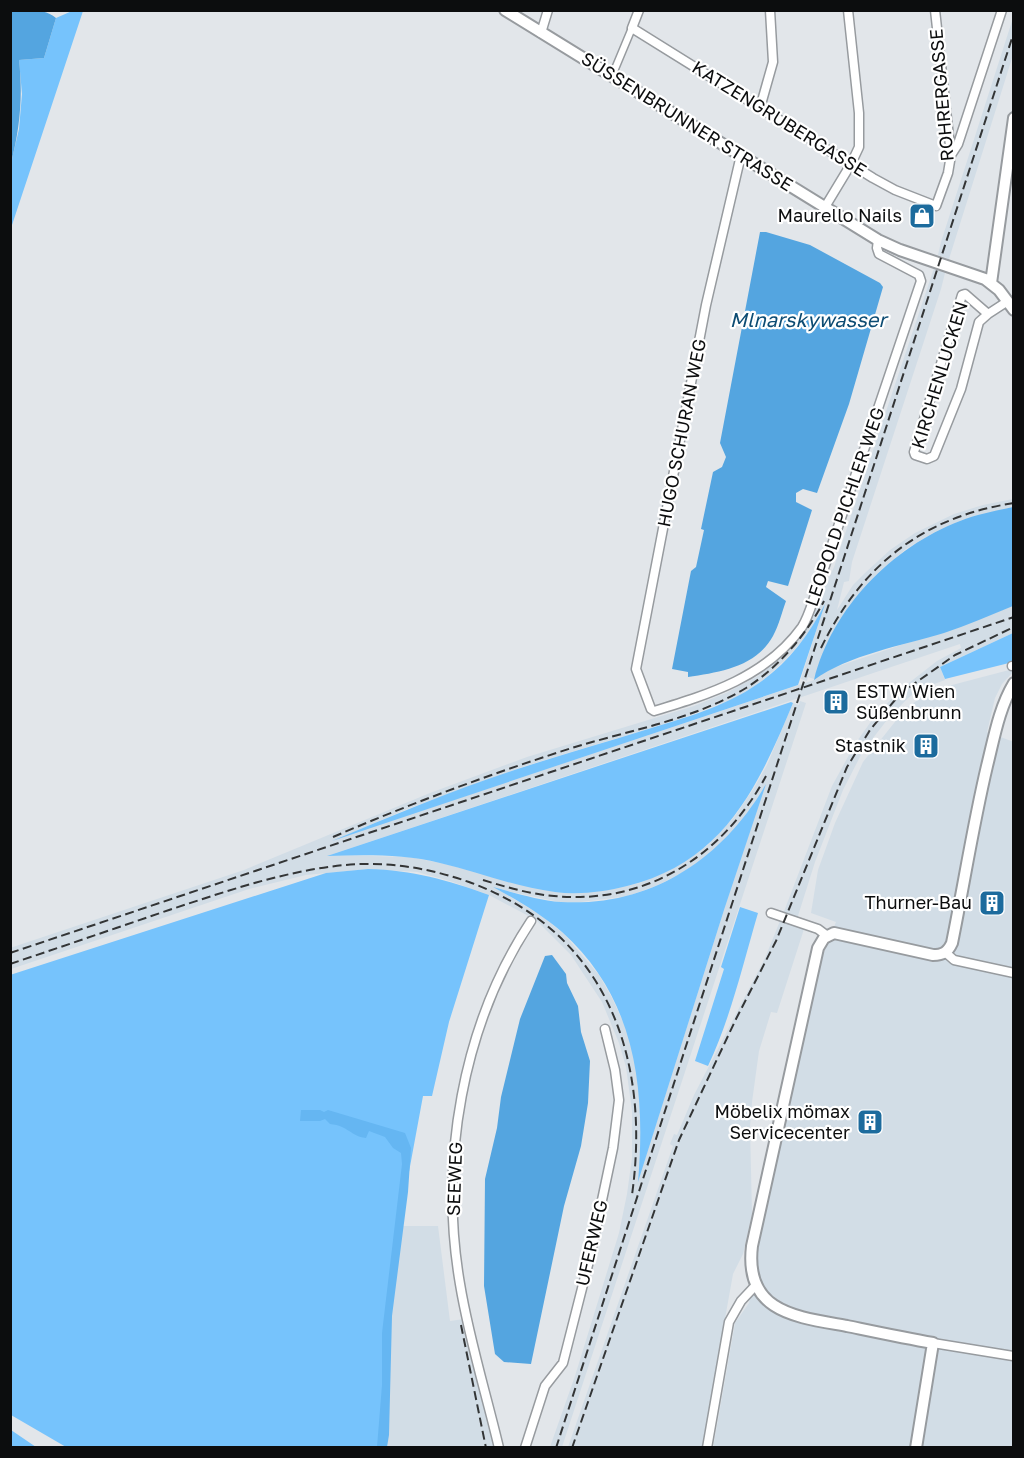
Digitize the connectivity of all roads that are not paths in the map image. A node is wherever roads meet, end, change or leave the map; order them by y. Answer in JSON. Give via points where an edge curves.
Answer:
{"nodes":[{"id":1,"x":505,"y":10,"type":"edge"},
{"id":2,"x":548,"y":10,"type":"edge"},
{"id":3,"x":639,"y":10,"type":"edge"},
{"id":4,"x":770,"y":10,"type":"edge"},
{"id":5,"x":848,"y":10,"type":"edge"},
{"id":6,"x":934,"y":10,"type":"edge"},
{"id":7,"x":1002,"y":10,"type":"edge"},
{"id":8,"x":632,"y":28,"type":"junction"},
{"id":9,"x":541,"y":33,"type":"junction"},
{"id":10,"x":612,"y":76,"type":"junction"},
{"id":11,"x":760,"y":108,"type":"junction"},
{"id":12,"x":1014,"y":118,"type":"edge"},
{"id":13,"x":741,"y":155,"type":"junction"},
{"id":14,"x":951,"y":155,"type":"junction"},
{"id":15,"x":851,"y":164,"type":"junction"},
{"id":16,"x":929,"y":204,"type":"joint"},
{"id":17,"x":825,"y":207,"type":"junction"},
{"id":18,"x":878,"y":240,"type":"junction"},
{"id":19,"x":991,"y":283,"type":"junction"},
{"id":20,"x":1011,"y":306,"type":"edge"},
{"id":21,"x":987,"y":314,"type":"junction"},
{"id":22,"x":1014,"y":683,"type":"edge"},
{"id":23,"x":651,"y":709,"type":"joint"},
{"id":24,"x":771,"y":913,"type":"dead end"},
{"id":25,"x":531,"y":921,"type":"dead end"},
{"id":26,"x":826,"y":935,"type":"junction"},
{"id":27,"x":945,"y":952,"type":"junction"},
{"id":28,"x":1014,"y":973,"type":"edge"},
{"id":29,"x":605,"y":1029,"type":"dead end"},
{"id":30,"x":759,"y":1289,"type":"junction"},
{"id":31,"x":933,"y":1343,"type":"junction"},
{"id":32,"x":1013,"y":1356,"type":"edge"},
{"id":33,"x":498,"y":1448,"type":"edge"},
{"id":34,"x":525,"y":1448,"type":"edge"},
{"id":35,"x":706,"y":1448,"type":"edge"},
{"id":36,"x":916,"y":1448,"type":"edge"}],
"edges":[{"from":1,"to":9,"type":"street","name":"SÜSSENBRUNNER STRASSE"},
{"from":2,"to":9,"type":"street"},
{"from":3,"to":8,"type":"street"},
{"from":4,"to":11,"type":"street","via":[[773,62]]},
{"from":5,"to":15,"type":"street","via":[[859,113],[859,147]]},
{"from":6,"to":14,"type":"street","name":"ROHRERGASSE"},
{"from":7,"to":14,"type":"street"},
{"from":8,"to":10,"type":"street"},
{"from":8,"to":11,"type":"street","name":"KATZENGRUBERGASSE"},
{"from":9,"to":10,"type":"street","name":"SÜSSENBRUNNER STRASSE"},
{"from":10,"to":13,"type":"street","name":"SÜSSENBRUNNER STRASSE"},
{"from":11,"to":15,"type":"street","name":"KATZENGRUBERGASSE"},
{"from":12,"to":19,"type":"street"},
{"from":13,"to":17,"type":"street","name":"SÜSSENBRUNNER STRASSE"},
{"from":13,"to":23,"type":"street","name":"HUGO SCHURAN WEG","via":[[706,305],[636,669]]},
{"from":14,"to":16,"type":"street","name":"ROHRERGASSE","via":[[936,206]]},
{"from":15,"to":16,"type":"street","name":"KATZENGRUBERGASSE","via":[[895,190]]},
{"from":15,"to":17,"type":"street"},
{"from":17,"to":18,"type":"street","name":"SÜSSENBRUNNER STRASSE"},
{"from":18,"to":19,"type":"street","name":"SÜSSENBRUNNER STRASSE"},
{"from":18,"to":23,"type":"street","name":"LEOPOLD PICHLER WEG","via":[[879,254],[919,275],[921,281],[803,626],[766,664],[713,693]]},
{"from":19,"to":20,"type":"street"},
{"from":20,"to":21,"type":"street","name":"KIRCHENLUCKEN"},
{"from":21,"to":21,"type":"street","name":"KIRCHENLUCKEN","via":[[962,295],[915,455],[927,459],[934,456],[961,389],[976,329]]},
{"from":22,"to":27,"type":"street","via":[[996,727],[952,943]]},
{"from":24,"to":26,"type":"street"},
{"from":25,"to":33,"type":"street","name":"SEEWEG","via":[[501,974],[476,1039],[462,1092],[453,1182],[459,1281]]},
{"from":26,"to":27,"type":"street","via":[[842,934],[933,956]]},
{"from":26,"to":30,"type":"street","via":[[818,948],[754,1232],[751,1263]]},
{"from":27,"to":28,"type":"street","via":[[954,960]]},
{"from":29,"to":34,"type":"street","name":"UFERWEG","via":[[619,1100],[615,1137],[564,1359],[545,1386]]},
{"from":30,"to":31,"type":"street","via":[[781,1310],[798,1317]]},
{"from":30,"to":35,"type":"street","via":[[741,1301],[729,1322]]},
{"from":31,"to":32,"type":"street"},
{"from":31,"to":36,"type":"street"}]}
